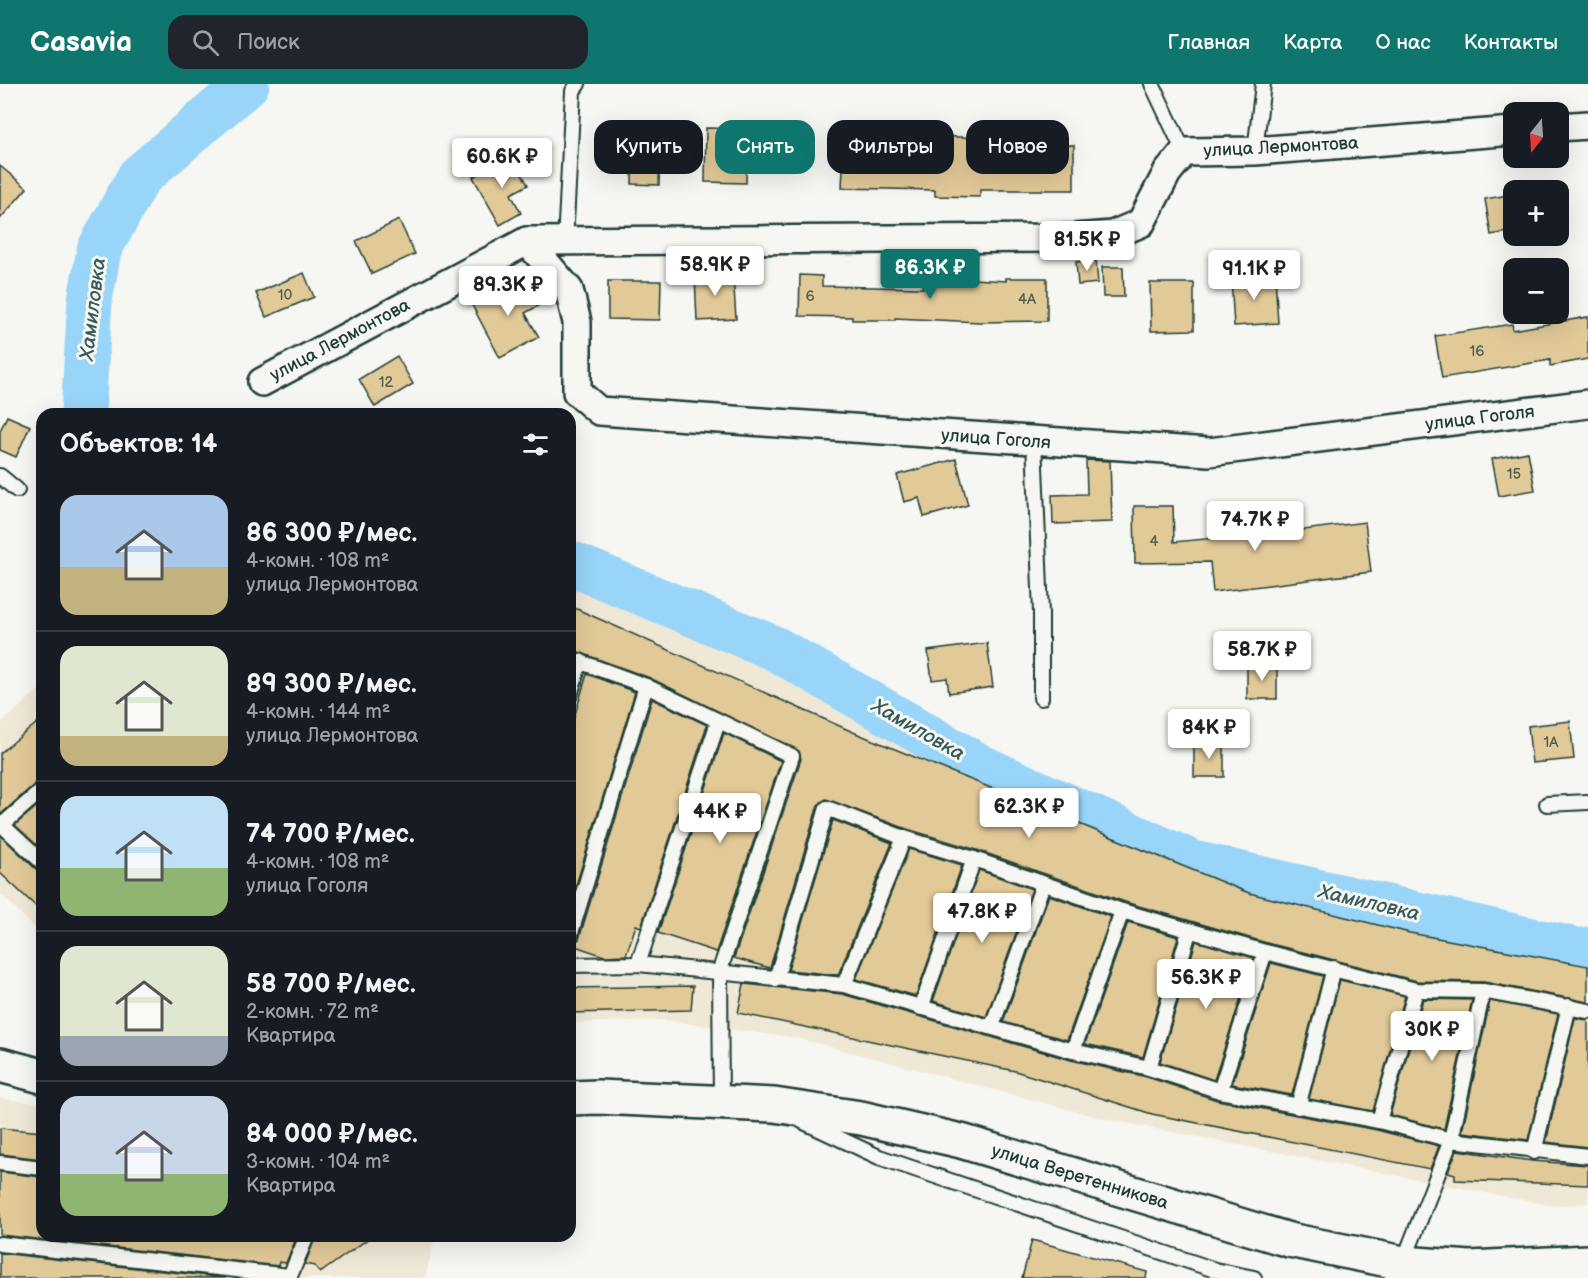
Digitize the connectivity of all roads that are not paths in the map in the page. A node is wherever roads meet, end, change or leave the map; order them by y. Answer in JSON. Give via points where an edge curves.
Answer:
{"nodes":[{"id":1,"x":578,"y":84,"type":"edge"},
{"id":2,"x":1152,"y":84,"type":"edge"},
{"id":3,"x":1263,"y":84,"type":"edge"},
{"id":4,"x":1588,"y":125,"type":"edge"},
{"id":5,"x":1569,"y":126,"type":"edge"},
{"id":6,"x":1503,"y":132,"type":"edge"},
{"id":7,"x":1255,"y":151,"type":"junction"},
{"id":8,"x":1184,"y":152,"type":"junction"},
{"id":9,"x":527,"y":241,"type":"junction"},
{"id":10,"x":565,"y":242,"type":"junction"},
{"id":11,"x":262,"y":382,"type":"dead end"},
{"id":12,"x":1588,"y":404,"type":"edge"},
{"id":13,"x":1034,"y":441,"type":"junction"},
{"id":14,"x":0,"y":476,"type":"edge"},
{"id":15,"x":17,"y":490,"type":"dead end"},
{"id":16,"x":576,"y":659,"type":"edge"},
{"id":17,"x":646,"y":686,"type":"junction"},
{"id":18,"x":1041,"y":698,"type":"dead end"},
{"id":19,"x":718,"y":722,"type":"junction"},
{"id":20,"x":36,"y":795,"type":"edge"},
{"id":21,"x":1588,"y":802,"type":"edge"},
{"id":22,"x":1547,"y":804,"type":"dead end"},
{"id":23,"x":904,"y":838,"type":"junction"},
{"id":24,"x":36,"y":856,"type":"edge"},
{"id":25,"x":974,"y":859,"type":"junction"},
{"id":26,"x":1043,"y":884,"type":"junction"},
{"id":27,"x":1122,"y":911,"type":"junction"},
{"id":28,"x":576,"y":916,"type":"edge"},
{"id":29,"x":1189,"y":932,"type":"junction"},
{"id":30,"x":1265,"y":952,"type":"junction"},
{"id":31,"x":638,"y":964,"type":"junction"},
{"id":32,"x":576,"y":965,"type":"edge"},
{"id":33,"x":1334,"y":968,"type":"junction"},
{"id":34,"x":720,"y":970,"type":"junction"},
{"id":35,"x":776,"y":979,"type":"junction"},
{"id":36,"x":844,"y":985,"type":"junction"},
{"id":37,"x":1416,"y":990,"type":"junction"},
{"id":38,"x":1483,"y":991,"type":"junction"},
{"id":39,"x":1569,"y":1006,"type":"junction"},
{"id":40,"x":921,"y":1008,"type":"junction"},
{"id":41,"x":1588,"y":1011,"type":"edge"},
{"id":42,"x":992,"y":1026,"type":"junction"},
{"id":43,"x":1073,"y":1051,"type":"junction"},
{"id":44,"x":0,"y":1065,"type":"edge"},
{"id":45,"x":1149,"y":1068,"type":"junction"},
{"id":46,"x":36,"y":1074,"type":"edge"},
{"id":47,"x":1220,"y":1091,"type":"junction"},
{"id":48,"x":576,"y":1098,"type":"edge"},
{"id":49,"x":722,"y":1103,"type":"junction"},
{"id":50,"x":774,"y":1106,"type":"junction"},
{"id":51,"x":1298,"y":1107,"type":"junction"},
{"id":52,"x":1379,"y":1121,"type":"junction"},
{"id":53,"x":1451,"y":1140,"type":"junction"},
{"id":54,"x":1534,"y":1152,"type":"junction"},
{"id":55,"x":1588,"y":1156,"type":"edge"},
{"id":56,"x":0,"y":1163,"type":"edge"},
{"id":57,"x":36,"y":1167,"type":"edge"},
{"id":58,"x":304,"y":1242,"type":"edge"},
{"id":59,"x":0,"y":1244,"type":"edge"},
{"id":60,"x":1588,"y":1262,"type":"edge"},
{"id":61,"x":1398,"y":1271,"type":"edge"},
{"id":62,"x":1254,"y":1278,"type":"edge"}],
"edges":[{"from":1,"to":10,"type":"lane","via":[[573,91]]},
{"from":2,"to":8,"type":"lane"},
{"from":3,"to":7,"type":"lane"},
{"from":4,"to":5,"type":"street"},
{"from":6,"to":7,"type":"street","name":"улица Лермонтова"},
{"from":7,"to":8,"type":"street","name":"улица Лермонтова"},
{"from":8,"to":10,"type":"street","name":"улица Лермонтова","via":[[1167,173],[1141,223],[1112,235]]},
{"from":9,"to":10,"type":"street","name":"улица Лермонтова"},
{"from":9,"to":11,"type":"street","name":"улица Лермонтова"},
{"from":9,"to":13,"type":"street","name":"улица Гоголя","via":[[569,290],[577,322],[577,392],[599,411]]},
{"from":12,"to":13,"type":"street","name":"улица Гоголя","via":[[1209,452]]},
{"from":13,"to":18,"type":"lane"},
{"from":14,"to":15,"type":"lane"},
{"from":16,"to":17,"type":"lane"},
{"from":17,"to":19,"type":"lane"},
{"from":17,"to":28,"type":"lane"},
{"from":19,"to":31,"type":"lane"},
{"from":19,"to":34,"type":"lane","via":[[792,756]]},
{"from":20,"to":24,"type":"lane","via":[[2,825]]},
{"from":21,"to":22,"type":"lane"},
{"from":23,"to":25,"type":"lane"},
{"from":23,"to":35,"type":"lane","via":[[827,808]]},
{"from":23,"to":36,"type":"lane"},
{"from":25,"to":26,"type":"lane"},
{"from":25,"to":40,"type":"lane"},
{"from":26,"to":27,"type":"lane"},
{"from":26,"to":42,"type":"lane"},
{"from":27,"to":29,"type":"lane"},
{"from":27,"to":43,"type":"lane"},
{"from":29,"to":30,"type":"lane"},
{"from":29,"to":45,"type":"lane"},
{"from":30,"to":33,"type":"lane"},
{"from":30,"to":47,"type":"lane"},
{"from":31,"to":32,"type":"lane"},
{"from":31,"to":34,"type":"lane"},
{"from":33,"to":37,"type":"lane"},
{"from":33,"to":51,"type":"lane"},
{"from":34,"to":35,"type":"lane"},
{"from":34,"to":49,"type":"lane"},
{"from":35,"to":36,"type":"lane"},
{"from":36,"to":40,"type":"lane"},
{"from":37,"to":38,"type":"lane"},
{"from":37,"to":52,"type":"lane"},
{"from":38,"to":39,"type":"lane"},
{"from":38,"to":53,"type":"lane"},
{"from":39,"to":41,"type":"lane"},
{"from":39,"to":54,"type":"lane"},
{"from":40,"to":42,"type":"lane"},
{"from":42,"to":43,"type":"lane"},
{"from":43,"to":45,"type":"lane"},
{"from":44,"to":46,"type":"main road"},
{"from":45,"to":47,"type":"lane"},
{"from":47,"to":51,"type":"lane"},
{"from":48,"to":49,"type":"main road","name":"улица Веретенникова"},
{"from":49,"to":50,"type":"main road","name":"улица Веретенникова"},
{"from":50,"to":61,"type":"main road","name":"улица Веретенникова","via":[[861,1118],[961,1141]]},
{"from":50,"to":62,"type":"lane","via":[[879,1157],[1215,1270]]},
{"from":51,"to":52,"type":"lane"},
{"from":52,"to":53,"type":"lane"},
{"from":53,"to":54,"type":"lane"},
{"from":53,"to":61,"type":"lane"},
{"from":54,"to":55,"type":"lane"},
{"from":56,"to":57,"type":"lane"},
{"from":58,"to":59,"type":"lane","via":[[290,1276]]},
{"from":60,"to":61,"type":"main road","name":"улица Веретенникова"}]}
